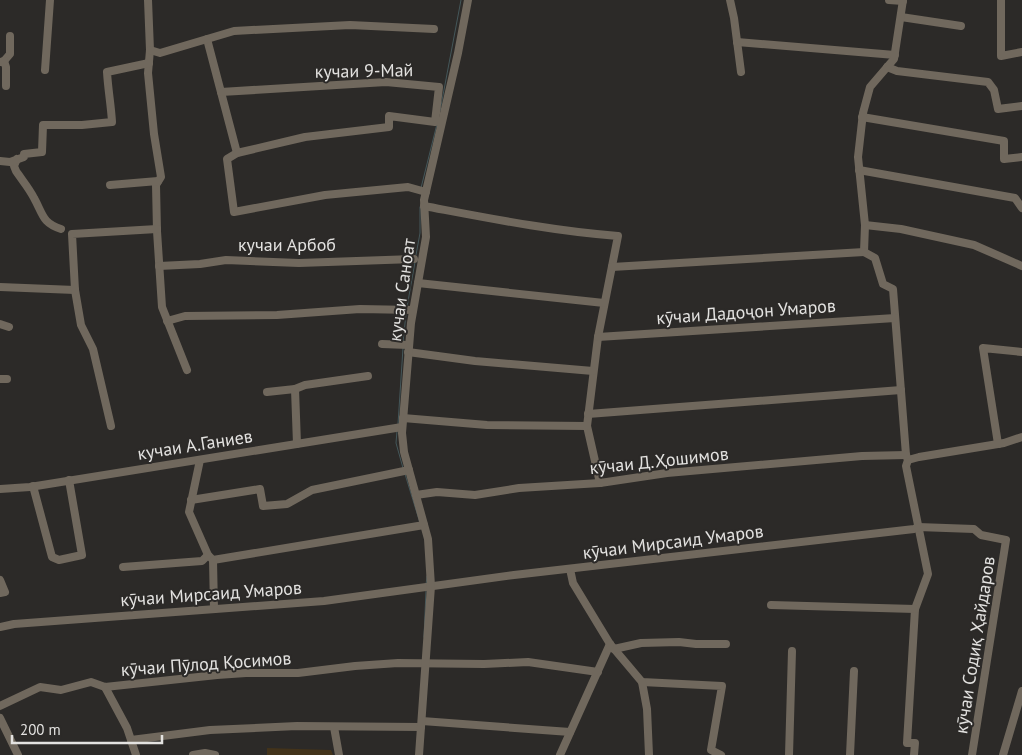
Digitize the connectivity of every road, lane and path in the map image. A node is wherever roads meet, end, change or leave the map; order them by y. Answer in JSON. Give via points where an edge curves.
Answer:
{"nodes":[{"id":1,"x":50,"y":0,"type":"edge"},
{"id":2,"x":148,"y":0,"type":"edge"},
{"id":3,"x":468,"y":0,"type":"edge"},
{"id":4,"x":730,"y":0,"type":"edge"},
{"id":5,"x":889,"y":0,"type":"edge"},
{"id":6,"x":1000,"y":0,"type":"edge"},
{"id":7,"x":903,"y":1,"type":"edge"},
{"id":8,"x":901,"y":17,"type":"junction"},
{"id":9,"x":961,"y":26,"type":"dead end"},
{"id":10,"x":434,"y":29,"type":"dead end"},
{"id":11,"x":10,"y":36,"type":"dead end"},
{"id":12,"x":207,"y":39,"type":"junction"},
{"id":13,"x":737,"y":42,"type":"junction"},
{"id":14,"x":150,"y":50,"type":"junction"},
{"id":15,"x":1022,"y":52,"type":"edge"},
{"id":16,"x":895,"y":55,"type":"junction"},
{"id":17,"x":2,"y":62,"type":"edge"},
{"id":18,"x":149,"y":63,"type":"junction"},
{"id":19,"x":887,"y":67,"type":"junction"},
{"id":20,"x":45,"y":70,"type":"dead end"},
{"id":21,"x":741,"y":72,"type":"dead end"},
{"id":22,"x":6,"y":86,"type":"dead end"},
{"id":23,"x":221,"y":92,"type":"junction"},
{"id":24,"x":1022,"y":106,"type":"edge"},
{"id":25,"x":862,"y":117,"type":"junction"},
{"id":26,"x":237,"y":154,"type":"junction"},
{"id":27,"x":1022,"y":158,"type":"edge"},
{"id":28,"x":17,"y":159,"type":"junction"},
{"id":29,"x":0,"y":160,"type":"edge"},
{"id":30,"x":859,"y":170,"type":"junction"},
{"id":31,"x":158,"y":181,"type":"junction"},
{"id":32,"x":110,"y":185,"type":"dead end"},
{"id":33,"x":422,"y":191,"type":"junction"},
{"id":34,"x":424,"y":206,"type":"junction"},
{"id":35,"x":1022,"y":208,"type":"edge"},
{"id":36,"x":865,"y":225,"type":"junction"},
{"id":37,"x":61,"y":229,"type":"dead end"},
{"id":38,"x":157,"y":229,"type":"junction"},
{"id":39,"x":864,"y":252,"type":"junction"},
{"id":40,"x":414,"y":260,"type":"dead end"},
{"id":41,"x":159,"y":266,"type":"junction"},
{"id":42,"x":1022,"y":266,"type":"edge"},
{"id":43,"x":612,"y":267,"type":"junction"},
{"id":44,"x":418,"y":284,"type":"junction"},
{"id":45,"x":0,"y":287,"type":"edge"},
{"id":46,"x":75,"y":290,"type":"junction"},
{"id":47,"x":604,"y":303,"type":"junction"},
{"id":48,"x":409,"y":310,"type":"junction"},
{"id":49,"x":895,"y":318,"type":"junction"},
{"id":50,"x":167,"y":321,"type":"junction"},
{"id":51,"x":0,"y":324,"type":"edge"},
{"id":52,"x":9,"y":327,"type":"dead end"},
{"id":53,"x":598,"y":337,"type":"junction"},
{"id":54,"x":382,"y":344,"type":"dead end"},
{"id":55,"x":405,"y":347,"type":"junction"},
{"id":56,"x":1022,"y":352,"type":"edge"},
{"id":57,"x":187,"y":370,"type":"dead end"},
{"id":58,"x":593,"y":371,"type":"junction"},
{"id":59,"x":368,"y":376,"type":"dead end"},
{"id":60,"x":295,"y":390,"type":"junction"},
{"id":61,"x":901,"y":390,"type":"junction"},
{"id":62,"x":267,"y":392,"type":"dead end"},
{"id":63,"x":588,"y":414,"type":"junction"},
{"id":64,"x":403,"y":418,"type":"junction"},
{"id":65,"x":112,"y":426,"type":"dead end"},
{"id":66,"x":587,"y":426,"type":"junction"},
{"id":67,"x":399,"y":427,"type":"junction"},
{"id":68,"x":1022,"y":436,"type":"edge"},
{"id":69,"x":297,"y":444,"type":"junction"},
{"id":70,"x":998,"y":444,"type":"junction"},
{"id":71,"x":907,"y":458,"type":"junction"},
{"id":72,"x":200,"y":460,"type":"junction"},
{"id":73,"x":406,"y":471,"type":"junction"},
{"id":74,"x":69,"y":480,"type":"junction"},
{"id":75,"x":600,"y":483,"type":"junction"},
{"id":76,"x":33,"y":486,"type":"junction"},
{"id":77,"x":0,"y":489,"type":"edge"},
{"id":78,"x":416,"y":495,"type":"junction"},
{"id":79,"x":191,"y":500,"type":"junction"},
{"id":80,"x":422,"y":525,"type":"junction"},
{"id":81,"x":918,"y":527,"type":"junction"},
{"id":82,"x":211,"y":557,"type":"junction"},
{"id":83,"x":123,"y":567,"type":"dead end"},
{"id":84,"x":570,"y":569,"type":"junction"},
{"id":85,"x":0,"y":580,"type":"edge"},
{"id":86,"x":428,"y":587,"type":"junction"},
{"id":87,"x":0,"y":593,"type":"edge"},
{"id":88,"x":771,"y":605,"type":"dead end"},
{"id":89,"x":214,"y":609,"type":"junction"},
{"id":90,"x":914,"y":609,"type":"junction"},
{"id":91,"x":0,"y":628,"type":"edge"},
{"id":92,"x":726,"y":644,"type":"dead end"},
{"id":93,"x":612,"y":646,"type":"junction"},
{"id":94,"x":792,"y":650,"type":"dead end"},
{"id":95,"x":423,"y":663,"type":"junction"},
{"id":96,"x":854,"y":671,"type":"dead end"},
{"id":97,"x":598,"y":672,"type":"junction"},
{"id":98,"x":642,"y":682,"type":"junction"},
{"id":99,"x":105,"y":687,"type":"junction"},
{"id":100,"x":1022,"y":691,"type":"edge"},
{"id":101,"x":1020,"y":704,"type":"edge"},
{"id":102,"x":0,"y":706,"type":"edge"},
{"id":103,"x":0,"y":718,"type":"edge"},
{"id":104,"x":334,"y":726,"type":"junction"},
{"id":105,"x":420,"y":726,"type":"junction"},
{"id":106,"x":570,"y":732,"type":"junction"},
{"id":107,"x":130,"y":740,"type":"junction"},
{"id":108,"x":205,"y":754,"type":"edge"},
{"id":109,"x":18,"y":755,"type":"edge"},
{"id":110,"x":136,"y":755,"type":"edge"},
{"id":111,"x":193,"y":755,"type":"edge"},
{"id":112,"x":215,"y":755,"type":"edge"},
{"id":113,"x":339,"y":755,"type":"edge"},
{"id":114,"x":420,"y":755,"type":"edge"},
{"id":115,"x":560,"y":755,"type":"edge"},
{"id":116,"x":649,"y":755,"type":"edge"},
{"id":117,"x":721,"y":755,"type":"edge"},
{"id":118,"x":789,"y":755,"type":"edge"},
{"id":119,"x":850,"y":755,"type":"edge"},
{"id":120,"x":914,"y":755,"type":"edge"},
{"id":121,"x":972,"y":755,"type":"edge"},
{"id":122,"x":1003,"y":755,"type":"edge"}],
"edges":[{"from":1,"to":20,"type":"street"},
{"from":2,"to":14,"type":"street"},
{"from":3,"to":33,"type":"street","name":"кучаи Саноат","via":[[458,53]]},
{"from":4,"to":13,"type":"street"},
{"from":5,"to":7,"type":"street"},
{"from":6,"to":15,"type":"street","via":[[1001,56]]},
{"from":7,"to":8,"type":"street"},
{"from":8,"to":9,"type":"street"},
{"from":8,"to":16,"type":"street"},
{"from":10,"to":12,"type":"street","via":[[350,25],[234,31]]},
{"from":11,"to":17,"type":"street","via":[[10,54]]},
{"from":12,"to":14,"type":"street","via":[[160,53]]},
{"from":12,"to":23,"type":"street"},
{"from":13,"to":16,"type":"street"},
{"from":13,"to":21,"type":"street"},
{"from":14,"to":18,"type":"street"},
{"from":16,"to":19,"type":"street"},
{"from":17,"to":22,"type":"street","via":[[6,67]]},
{"from":18,"to":28,"type":"street","via":[[107,72],[112,122],[43,125],[42,152],[24,154]]},
{"from":18,"to":31,"type":"street","via":[[161,177]]},
{"from":19,"to":24,"type":"street","via":[[988,82],[994,90],[998,108]]},
{"from":19,"to":25,"type":"street","via":[[870,87]]},
{"from":23,"to":26,"type":"street"},
{"from":23,"to":26,"type":"street","name":"кучаи 9-Май","via":[[386,82],[439,87],[435,122],[388,116],[388,127],[306,137]]},
{"from":25,"to":27,"type":"street","via":[[1004,141],[1004,159]]},
{"from":25,"to":30,"type":"street"},
{"from":26,"to":33,"type":"street","via":[[227,159],[234,212],[325,195],[408,187]]},
{"from":28,"to":29,"type":"street","via":[[10,162]]},
{"from":28,"to":37,"type":"street","via":[[16,171],[34,198],[42,218]]},
{"from":30,"to":35,"type":"street","via":[[1015,198]]},
{"from":30,"to":36,"type":"street"},
{"from":31,"to":32,"type":"street"},
{"from":31,"to":38,"type":"street"},
{"from":33,"to":34,"type":"street","name":"кучаи Саноат"},
{"from":34,"to":43,"type":"street","via":[[513,223],[618,236]]},
{"from":34,"to":44,"type":"street","name":"кучаи Саноат","via":[[426,237]]},
{"from":36,"to":39,"type":"street"},
{"from":36,"to":42,"type":"street","via":[[974,245]]},
{"from":38,"to":41,"type":"street"},
{"from":38,"to":46,"type":"street","via":[[72,234]]},
{"from":39,"to":43,"type":"street"},
{"from":39,"to":49,"type":"street","via":[[875,258],[883,284],[893,290]]},
{"from":40,"to":41,"type":"street","name":"кучаи Арбоб","via":[[299,263],[226,260]]},
{"from":41,"to":50,"type":"street","via":[[162,307]]},
{"from":43,"to":47,"type":"street"},
{"from":44,"to":47,"type":"street"},
{"from":44,"to":48,"type":"street","name":"кучаи Саноат"},
{"from":45,"to":46,"type":"street"},
{"from":46,"to":65,"type":"street","via":[[81,325],[93,348]]},
{"from":47,"to":53,"type":"street"},
{"from":48,"to":50,"type":"street","via":[[184,316]]},
{"from":48,"to":55,"type":"street","name":"кучаи Саноат"},
{"from":49,"to":53,"type":"street","name":"кӯчаи Дадоҷон Умаров"},
{"from":49,"to":61,"type":"street"},
{"from":50,"to":57,"type":"street"},
{"from":51,"to":52,"type":"street"},
{"from":53,"to":58,"type":"street"},
{"from":54,"to":55,"type":"street"},
{"from":55,"to":58,"type":"street","via":[[475,361]]},
{"from":55,"to":64,"type":"street","name":"кучаи Саноат"},
{"from":56,"to":70,"type":"street","via":[[983,348]]},
{"from":58,"to":63,"type":"street"},
{"from":59,"to":60,"type":"street","via":[[305,384]]},
{"from":60,"to":62,"type":"street"},
{"from":60,"to":69,"type":"street"},
{"from":61,"to":63,"type":"street"},
{"from":61,"to":71,"type":"street"},
{"from":63,"to":66,"type":"street"},
{"from":64,"to":66,"type":"street","via":[[487,425]]},
{"from":64,"to":67,"type":"street","name":"кучаи Саноат"},
{"from":66,"to":75,"type":"street"},
{"from":67,"to":69,"type":"street","name":"кучаи А.Ганиев"},
{"from":67,"to":73,"type":"street","name":"кучаи Саноат"},
{"from":68,"to":70,"type":"street","name":"кӯчаи Д.Ҳошимов"},
{"from":69,"to":72,"type":"street","name":"кучаи А.Ганиев"},
{"from":70,"to":71,"type":"street","name":"кӯчаи Д.Ҳошимов"},
{"from":71,"to":75,"type":"street","name":"кӯчаи Д.Ҳошимов","via":[[862,456],[667,473]]},
{"from":71,"to":81,"type":"street"},
{"from":72,"to":74,"type":"street","name":"кучаи А.Ганиев"},
{"from":72,"to":79,"type":"street"},
{"from":73,"to":78,"type":"street","name":"кучаи Саноат"},
{"from":73,"to":79,"type":"street","via":[[312,490],[287,504],[263,506],[260,489]]},
{"from":74,"to":76,"type":"street","name":"кучаи А.Ганиев"},
{"from":74,"to":76,"type":"street","via":[[82,555],[60,560],[52,557]]},
{"from":75,"to":78,"type":"street","name":"кӯчаи Д.Ҳошимов","via":[[519,488],[475,495],[436,492]]},
{"from":76,"to":77,"type":"street","name":"кучаи А.Ганиев"},
{"from":78,"to":80,"type":"street","name":"кучаи Саноат"},
{"from":79,"to":82,"type":"street","via":[[189,512]]},
{"from":80,"to":82,"type":"street"},
{"from":80,"to":86,"type":"street","name":"кучаи Саноат","via":[[428,539]]},
{"from":81,"to":84,"type":"street","name":"кӯчаи Мирсаид Умаров"},
{"from":81,"to":90,"type":"street","via":[[928,574]]},
{"from":81,"to":121,"type":"street","name":"кӯчаи Содиқ Ҳайдаров","via":[[974,529],[981,535],[1006,540]]},
{"from":82,"to":83,"type":"street"},
{"from":82,"to":89,"type":"street"},
{"from":84,"to":86,"type":"street","name":"кӯчаи Мирсаид Умаров"},
{"from":84,"to":93,"type":"street","via":[[573,583]]},
{"from":85,"to":87,"type":"street","via":[[5,592]]},
{"from":86,"to":89,"type":"street","name":"кӯчаи Мирсаид Умаров","via":[[324,601]]},
{"from":86,"to":95,"type":"street","name":"кучаи Саноат"},
{"from":88,"to":90,"type":"street"},
{"from":89,"to":91,"type":"street","name":"кӯчаи Мирсаид Умаров","via":[[14,624]]},
{"from":90,"to":120,"type":"street","via":[[907,743],[915,743]]},
{"from":92,"to":93,"type":"street","via":[[679,642]]},
{"from":93,"to":97,"type":"street"},
{"from":93,"to":98,"type":"street"},
{"from":94,"to":118,"type":"street"},
{"from":95,"to":97,"type":"street","name":"кӯчаи Пӯлод Қосимов","via":[[528,662]]},
{"from":95,"to":99,"type":"street","name":"кӯчаи Пӯлод Қосимов","via":[[298,673],[246,673]]},
{"from":95,"to":105,"type":"street","name":"кучаи Саноат"},
{"from":96,"to":119,"type":"street"},
{"from":97,"to":106,"type":"street"},
{"from":98,"to":116,"type":"street"},
{"from":98,"to":117,"type":"street","via":[[722,686],[711,750]]},
{"from":99,"to":102,"type":"street","name":"кӯчаи Пӯлод Қосимов","via":[[91,682],[61,690],[40,687]]},
{"from":99,"to":107,"type":"street"},
{"from":100,"to":101,"type":"street"},
{"from":101,"to":122,"type":"street"},
{"from":103,"to":109,"type":"street"},
{"from":104,"to":105,"type":"street"},
{"from":104,"to":107,"type":"street","via":[[210,730]]},
{"from":104,"to":113,"type":"street"},
{"from":105,"to":106,"type":"street"},
{"from":105,"to":114,"type":"street","name":"кучаи Саноат"},
{"from":106,"to":115,"type":"street"},
{"from":107,"to":110,"type":"street"},
{"from":108,"to":111,"type":"street"},
{"from":108,"to":112,"type":"street"}]}
